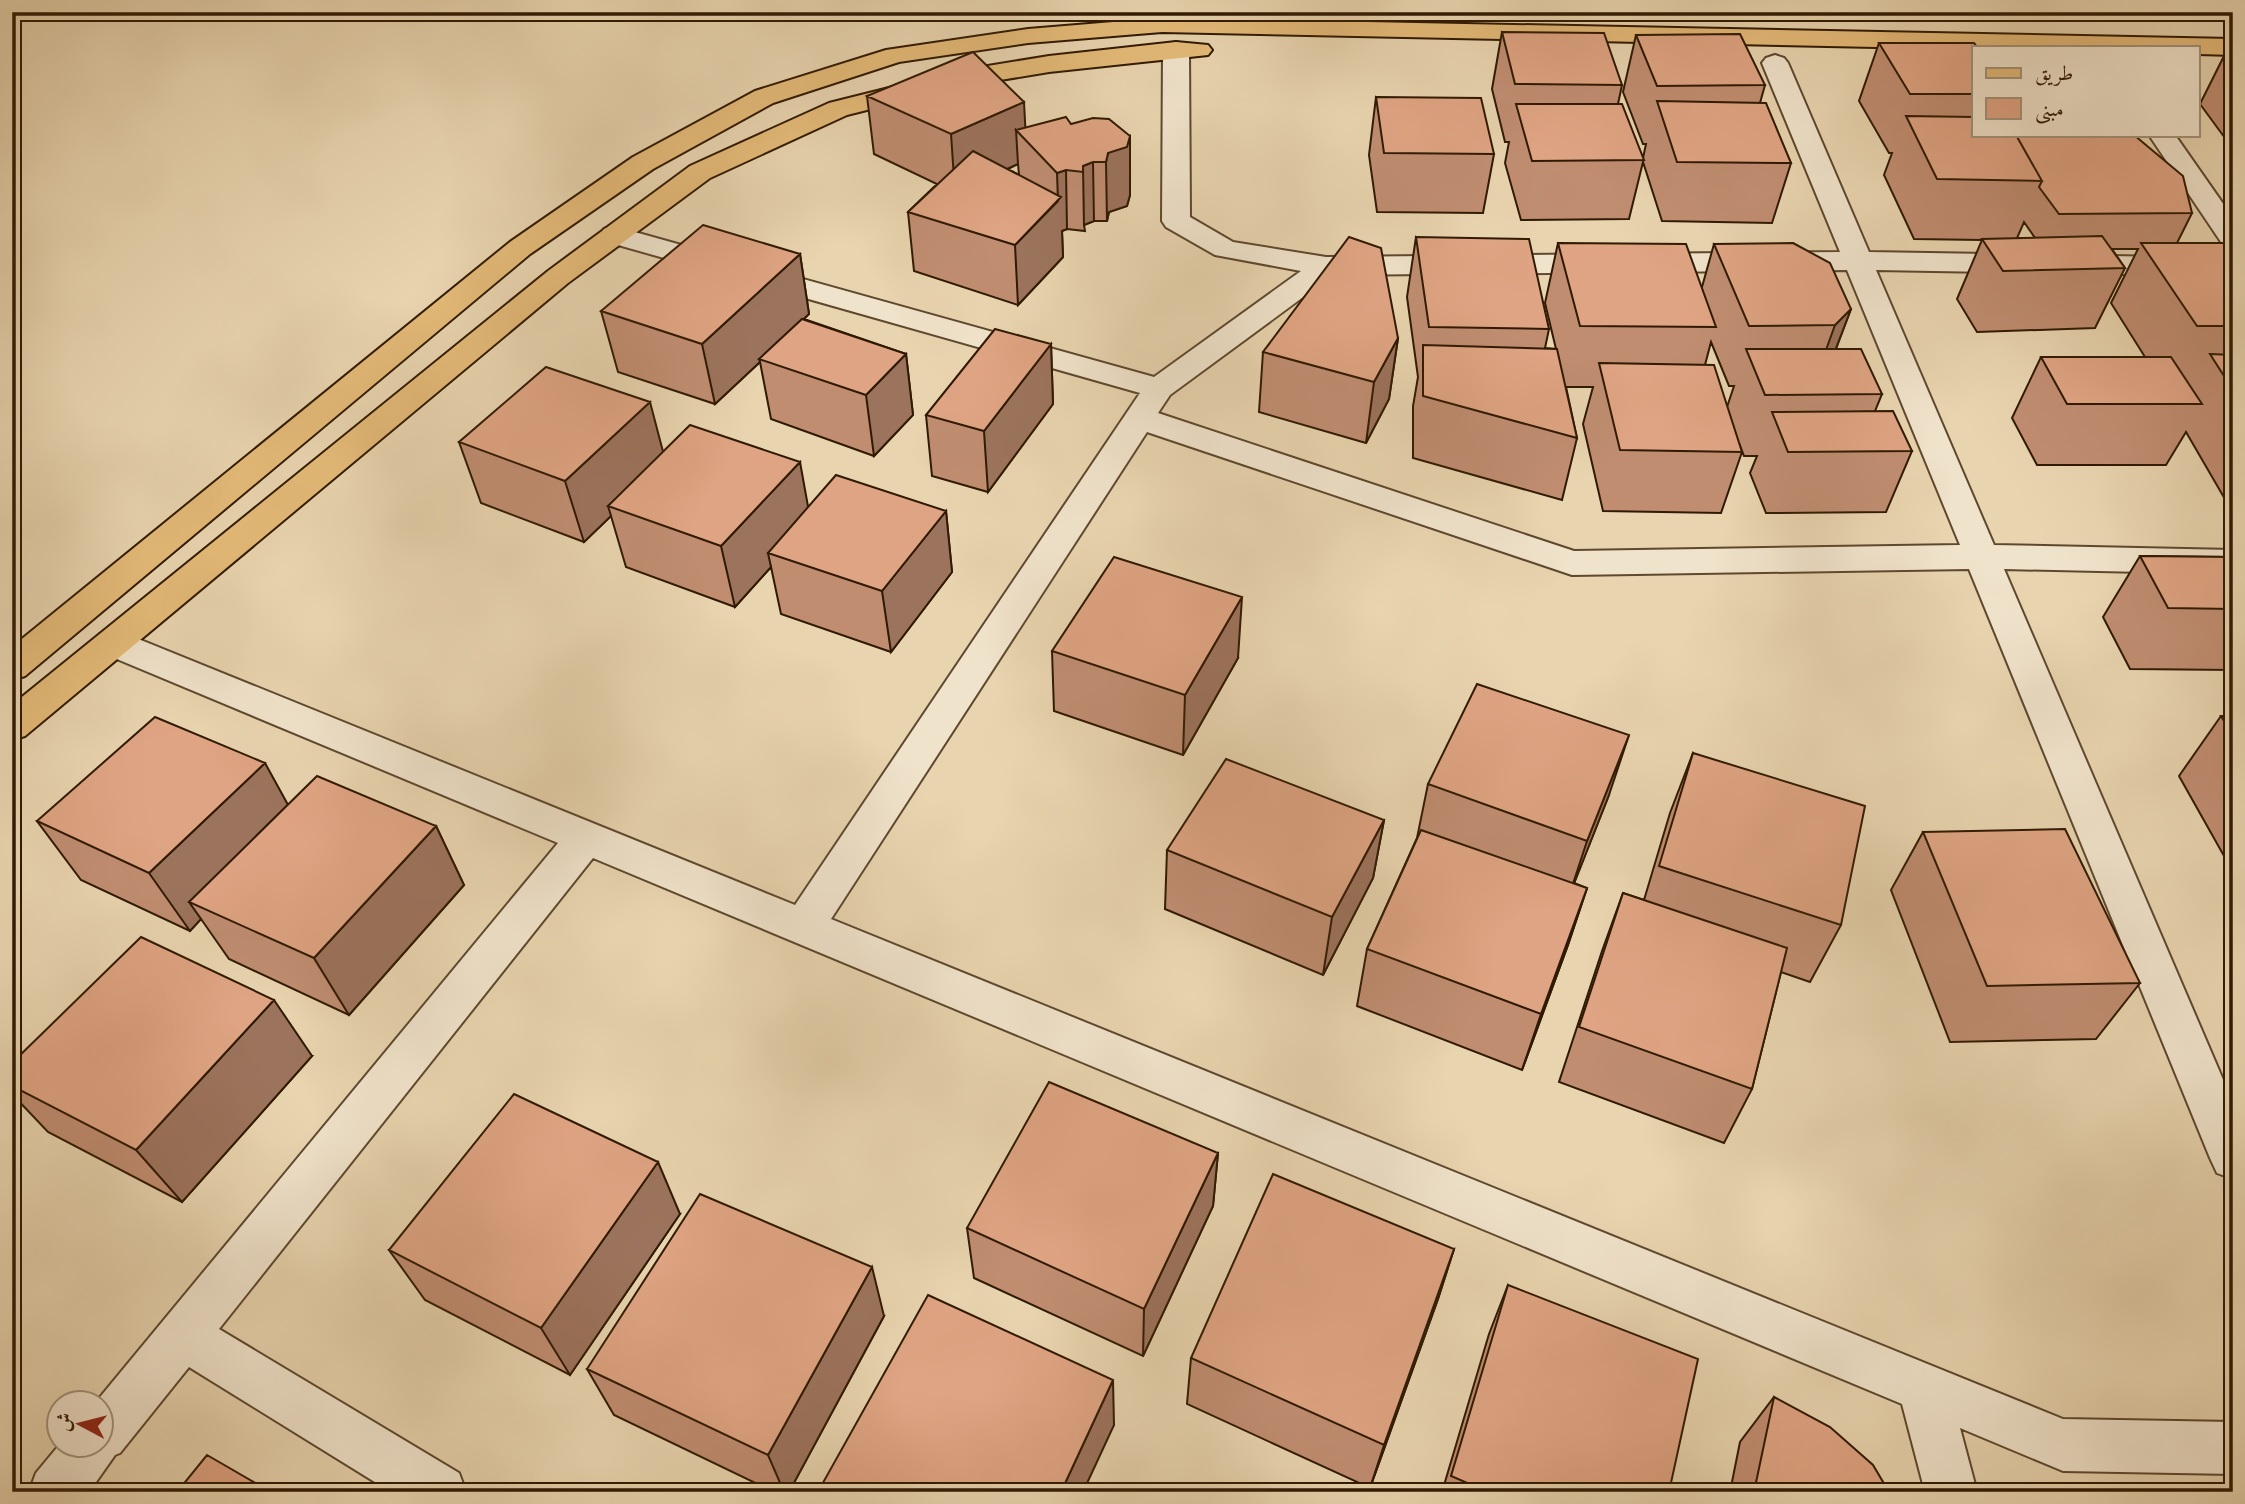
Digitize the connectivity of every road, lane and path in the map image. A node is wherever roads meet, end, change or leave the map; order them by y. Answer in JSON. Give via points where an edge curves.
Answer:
{"nodes":[{"id":1,"x":2184,"y":46,"type":"edge"},
{"id":2,"x":2200,"y":46,"type":"edge"},
{"id":3,"x":2233,"y":47,"type":"edge"},
{"id":4,"x":1176,"y":50,"type":"junction"},
{"id":5,"x":1775,"y":64,"type":"junction"},
{"id":6,"x":1972,"y":66,"type":"edge"},
{"id":7,"x":2200,"y":70,"type":"edge"},
{"id":8,"x":2233,"y":71,"type":"edge"},
{"id":9,"x":2163,"y":136,"type":"edge"},
{"id":10,"x":614,"y":235,"type":"junction"},
{"id":11,"x":2233,"y":239,"type":"edge"},
{"id":12,"x":1856,"y":261,"type":"junction"},
{"id":13,"x":1326,"y":266,"type":"junction"},
{"id":14,"x":2233,"y":267,"type":"edge"},
{"id":15,"x":1159,"y":388,"type":"junction"},
{"id":16,"x":1139,"y":418,"type":"junction"},
{"id":17,"x":1979,"y":557,"type":"junction"},
{"id":18,"x":2233,"y":562,"type":"edge"},
{"id":19,"x":113,"y":643,"type":"junction"},
{"id":20,"x":12,"y":667,"type":"edge"},
{"id":21,"x":12,"y":726,"type":"edge"},
{"id":22,"x":586,"y":838,"type":"junction"},
{"id":23,"x":803,"y":927,"type":"junction"},
{"id":24,"x":2233,"y":1158,"type":"edge"},
{"id":25,"x":183,"y":1335,"type":"junction"},
{"id":26,"x":1923,"y":1387,"type":"junction"},
{"id":27,"x":116,"y":1418,"type":"edge"},
{"id":28,"x":2233,"y":1448,"type":"edge"},
{"id":29,"x":83,"y":1458,"type":"edge"},
{"id":30,"x":55,"y":1492,"type":"edge"},
{"id":31,"x":440,"y":1492,"type":"edge"},
{"id":32,"x":1951,"y":1492,"type":"edge"}],
"edges":[{"from":1,"to":20,"type":"main road","via":[[1161,25],[1028,36],[895,55],[764,97],[643,163],[520,248]]},
{"from":2,"to":3,"type":"main road"},
{"from":4,"to":5,"type":"main road"},
{"from":4,"to":10,"type":"main road","via":[[957,79],[838,109],[700,172]]},
{"from":4,"to":13,"type":"street","via":[[1176,221],[1225,249]]},
{"from":5,"to":6,"type":"main road"},
{"from":5,"to":12,"type":"street"},
{"from":7,"to":8,"type":"main road"},
{"from":9,"to":11,"type":"street"},
{"from":10,"to":15,"type":"street"},
{"from":10,"to":19,"type":"main road"},
{"from":12,"to":13,"type":"street"},
{"from":12,"to":14,"type":"street"},
{"from":12,"to":17,"type":"street"},
{"from":13,"to":15,"type":"street"},
{"from":15,"to":16,"type":"street"},
{"from":16,"to":17,"type":"street","via":[[1572,563]]},
{"from":16,"to":23,"type":"street"},
{"from":17,"to":18,"type":"street"},
{"from":17,"to":24,"type":"street"},
{"from":19,"to":21,"type":"main road"},
{"from":19,"to":22,"type":"street"},
{"from":22,"to":23,"type":"street"},
{"from":22,"to":25,"type":"street"},
{"from":23,"to":26,"type":"street"},
{"from":25,"to":27,"type":"street"},
{"from":25,"to":31,"type":"street"},
{"from":26,"to":28,"type":"street","via":[[2063,1445]]},
{"from":26,"to":32,"type":"street"},
{"from":29,"to":30,"type":"street"}]}
